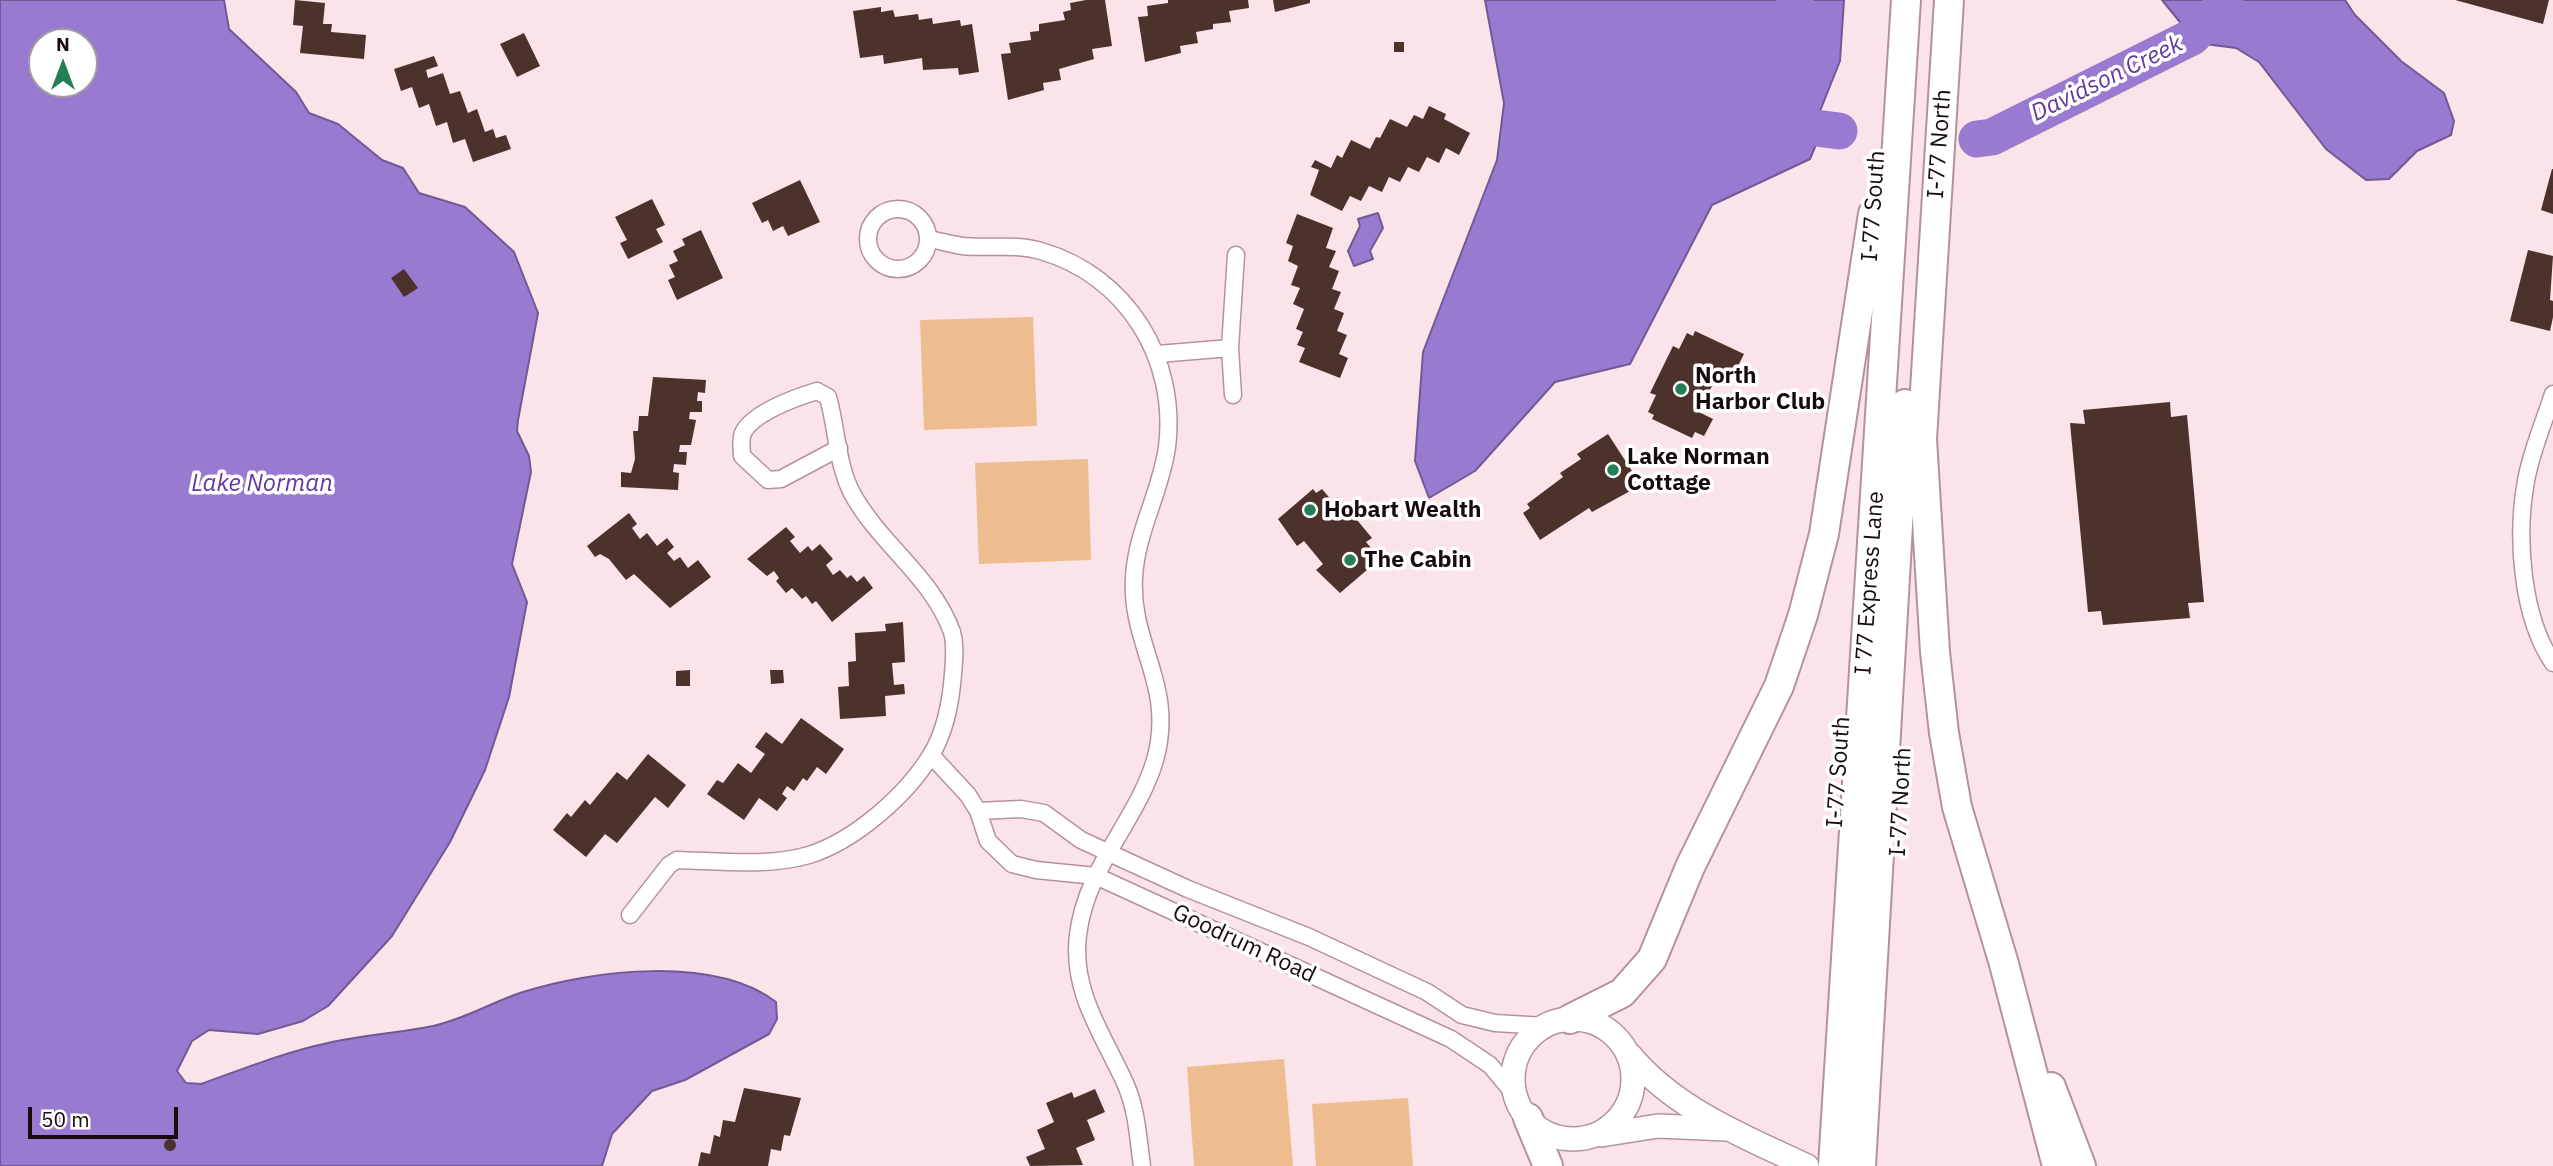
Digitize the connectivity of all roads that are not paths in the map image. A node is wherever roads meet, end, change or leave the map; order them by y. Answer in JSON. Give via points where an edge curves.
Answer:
{"nodes":[{"id":1,"x":1886,"y":0,"type":"edge"},
{"id":2,"x":1906,"y":0,"type":"edge"},
{"id":3,"x":1929,"y":0,"type":"edge"},
{"id":4,"x":1949,"y":0,"type":"edge"},
{"id":5,"x":1873,"y":214,"type":"junction"},
{"id":6,"x":929,"y":239,"type":"dead end"},
{"id":7,"x":1236,"y":255,"type":"dead end"},
{"id":8,"x":1230,"y":348,"type":"junction"},
{"id":9,"x":1158,"y":354,"type":"junction"},
{"id":10,"x":2553,"y":394,"type":"edge"},
{"id":11,"x":1233,"y":395,"type":"dead end"},
{"id":12,"x":1922,"y":439,"type":"junction"},
{"id":13,"x":839,"y":448,"type":"junction"},
{"id":14,"x":2553,"y":663,"type":"edge"},
{"id":15,"x":931,"y":755,"type":"junction"},
{"id":16,"x":978,"y":811,"type":"junction"},
{"id":17,"x":1107,"y":851,"type":"junction"},
{"id":18,"x":1096,"y":876,"type":"junction"},
{"id":19,"x":630,"y":915,"type":"dead end"},
{"id":20,"x":2004,"y":964,"type":"junction"},
{"id":21,"x":1558,"y":1023,"type":"junction"},
{"id":22,"x":1626,"y":1050,"type":"junction"},
{"id":23,"x":1522,"y":1107,"type":"junction"},
{"id":24,"x":1727,"y":1129,"type":"junction"},
{"id":25,"x":1590,"y":1137,"type":"junction"},
{"id":26,"x":1142,"y":1166,"type":"edge"},
{"id":27,"x":1548,"y":1166,"type":"edge"},
{"id":28,"x":1807,"y":1166,"type":"edge"},
{"id":29,"x":1814,"y":1166,"type":"edge"},
{"id":30,"x":1833,"y":1166,"type":"edge"},
{"id":31,"x":1861,"y":1166,"type":"edge"},
{"id":32,"x":1880,"y":1166,"type":"edge"},
{"id":33,"x":2057,"y":1166,"type":"edge"},
{"id":34,"x":2081,"y":1166,"type":"edge"}],
"edges":[{"from":1,"to":5,"type":"highway","name":"I-77 South"},
{"from":2,"to":30,"type":"highway","name":"I 77 Express Lane"},
{"from":3,"to":31,"type":"highway","name":"I 77 Express Lane"},
{"from":4,"to":12,"type":"highway","name":"I-77 North"},
{"from":5,"to":21,"type":"highway","via":[[1824,534],[1779,686],[1690,867],[1652,959],[1622,993]]},
{"from":5,"to":29,"type":"highway","name":"I-77 South"},
{"from":6,"to":9,"type":"street","via":[[964,246],[1020,246],[1063,260],[1118,297],[1142,325]]},
{"from":7,"to":8,"type":"street"},
{"from":8,"to":9,"type":"street"},
{"from":8,"to":11,"type":"street"},
{"from":9,"to":17,"type":"street","via":[[1168,403],[1167,448],[1138,543],[1133,582],[1138,626],[1160,691],[1161,726],[1147,779]]},
{"from":10,"to":14,"type":"street","via":[[2526,480],[2520,551],[2531,610]]},
{"from":12,"to":20,"type":"highway","via":[[1935,652],[1950,770]]},
{"from":12,"to":32,"type":"highway","name":"I-77 North"},
{"from":13,"to":13,"type":"street","via":[[781,479],[768,480],[742,456],[741,440],[754,419],[817,391],[828,397]]},
{"from":13,"to":15,"type":"street","via":[[853,494],[936,598],[952,634],[952,687]]},
{"from":15,"to":16,"type":"street","name":"Goodrum Road"},
{"from":15,"to":19,"type":"street","via":[[899,794],[853,836],[808,855],[760,861],[677,860]]},
{"from":16,"to":17,"type":"street","name":"Goodrum Road","via":[[1044,813]]},
{"from":16,"to":18,"type":"street","name":"Goodrum Road","via":[[988,841],[1012,864]]},
{"from":17,"to":18,"type":"street"},
{"from":17,"to":21,"type":"street","name":"Goodrum Road","via":[[1309,937],[1427,992],[1462,1015],[1495,1023]]},
{"from":18,"to":23,"type":"street","name":"Goodrum Road","via":[[1451,1039],[1490,1065]]},
{"from":18,"to":26,"type":"street","via":[[1078,934],[1080,985],[1135,1111]]},
{"from":20,"to":33,"type":"highway"},
{"from":20,"to":34,"type":"highway"},
{"from":21,"to":22,"type":"main road","via":[[1584,1020],[1609,1030]]},
{"from":21,"to":23,"type":"main road","via":[[1534,1034],[1518,1056],[1513,1082]]},
{"from":22,"to":24,"type":"main road","via":[[1657,1085]]},
{"from":22,"to":25,"type":"main road","via":[[1634,1076],[1629,1102],[1613,1124]]},
{"from":23,"to":25,"type":"main road","via":[[1538,1128],[1563,1138]]},
{"from":23,"to":27,"type":"highway"},
{"from":24,"to":25,"type":"main road","via":[[1645,1127]]},
{"from":24,"to":28,"type":"main road"}]}
